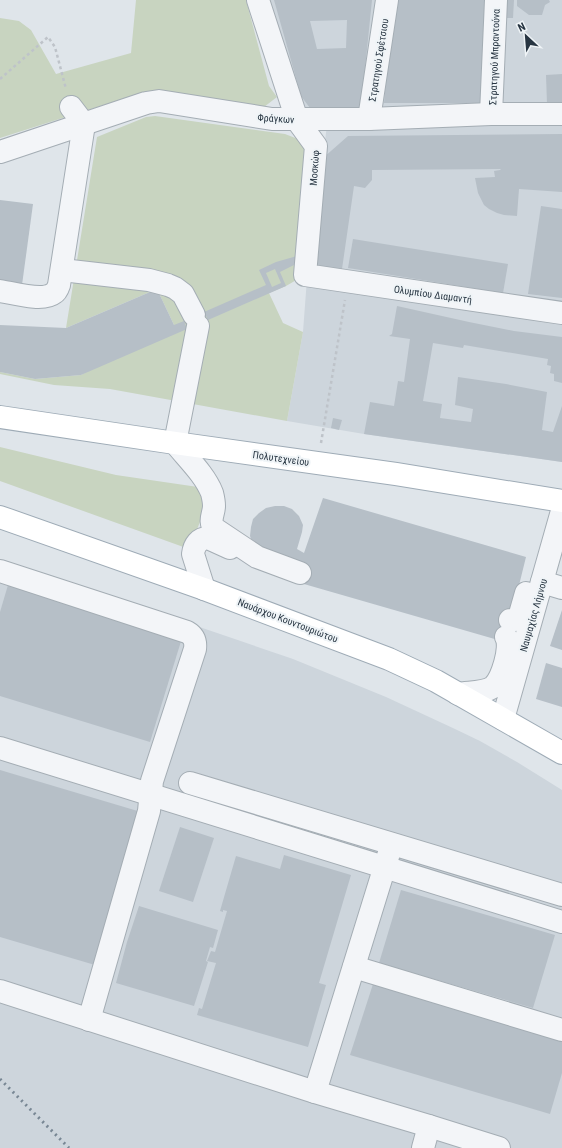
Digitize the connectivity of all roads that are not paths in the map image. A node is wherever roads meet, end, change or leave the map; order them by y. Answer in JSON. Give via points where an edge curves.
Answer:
{"nodes":[{"id":1,"x":258,"y":0,"type":"edge"},
{"id":2,"x":387,"y":0,"type":"edge"},
{"id":3,"x":496,"y":0,"type":"edge"},
{"id":4,"x":74,"y":107,"type":"junction"},
{"id":5,"x":491,"y":114,"type":"junction"},
{"id":6,"x":562,"y":114,"type":"edge"},
{"id":7,"x":369,"y":119,"type":"junction"},
{"id":8,"x":297,"y":120,"type":"junction"},
{"id":9,"x":0,"y":152,"type":"edge"},
{"id":10,"x":62,"y":270,"type":"junction"},
{"id":11,"x":304,"y":275,"type":"joint"},
{"id":12,"x":0,"y":291,"type":"edge"},
{"id":13,"x":562,"y":313,"type":"edge"},
{"id":14,"x":0,"y":417,"type":"edge"},
{"id":15,"x":175,"y":443,"type":"junction"},
{"id":16,"x":562,"y":501,"type":"edge"},
{"id":17,"x":560,"y":517,"type":"edge"},
{"id":18,"x":0,"y":518,"type":"edge"},
{"id":19,"x":0,"y":571,"type":"edge"},
{"id":20,"x":552,"y":585,"type":"edge"},
{"id":21,"x":204,"y":589,"type":"junction"},
{"id":22,"x":458,"y":694,"type":"junction"},
{"id":23,"x":503,"y":720,"type":"junction"},
{"id":24,"x":0,"y":748,"type":"edge"},
{"id":25,"x":562,"y":753,"type":"edge"},
{"id":26,"x":190,"y":783,"type":"dead end"},
{"id":27,"x":151,"y":795,"type":"junction"},
{"id":28,"x":392,"y":844,"type":"junction"},
{"id":29,"x":385,"y":867,"type":"junction"},
{"id":30,"x":562,"y":896,"type":"edge"},
{"id":31,"x":562,"y":922,"type":"edge"},
{"id":32,"x":354,"y":967,"type":"junction"},
{"id":33,"x":0,"y":991,"type":"edge"},
{"id":34,"x":89,"y":1020,"type":"junction"},
{"id":35,"x":562,"y":1030,"type":"edge"},
{"id":36,"x":315,"y":1092,"type":"junction"},
{"id":37,"x":429,"y":1126,"type":"junction"},
{"id":38,"x":422,"y":1148,"type":"edge"},
{"id":39,"x":499,"y":1148,"type":"edge"}],
"edges":[{"from":1,"to":8,"type":"street","name":"Μοσκώφ"},
{"from":2,"to":7,"type":"street","name":"Στρατηγού Σφέτσιου"},
{"from":3,"to":5,"type":"street","name":"Στρατηγού Μπραντούνα"},
{"from":4,"to":8,"type":"street","name":"Φράγκων","via":[[159,101],[260,118]]},
{"from":4,"to":9,"type":"street","name":"Φράγκων"},
{"from":4,"to":10,"type":"street"},
{"from":5,"to":6,"type":"street","name":"Φράγκων"},
{"from":5,"to":7,"type":"street","name":"Φράγκων"},
{"from":7,"to":8,"type":"street","name":"Φράγκων"},
{"from":8,"to":11,"type":"street","name":"Μοσκώφ","via":[[316,146]]},
{"from":10,"to":12,"type":"street","via":[[57,290],[46,297]]},
{"from":10,"to":15,"type":"street","via":[[150,280],[168,285],[183,294],[196,320]]},
{"from":11,"to":13,"type":"street","name":"Ολυμπίου Διαμαντή"},
{"from":14,"to":15,"type":"main road","name":"Πολυτεχνείου"},
{"from":15,"to":16,"type":"main road","name":"Πολυτεχνείου","via":[[411,476]]},
{"from":15,"to":21,"type":"street","via":[[207,483],[214,505],[212,526],[256,556],[298,578],[212,539],[204,538],[197,543],[193,554]]},
{"from":17,"to":20,"type":"street","name":"Ναυμαχίας Λήμνου"},
{"from":17,"to":22,"type":"street","via":[[544,533],[520,614],[508,628],[508,650],[500,678],[492,687],[482,691]]},
{"from":18,"to":21,"type":"main road","name":"Ναυάρχου Κουντουριώτου"},
{"from":19,"to":27,"type":"street","via":[[192,635],[195,649],[152,781]]},
{"from":20,"to":23,"type":"street","name":"Ναυμαχίας Λήμνου"},
{"from":21,"to":22,"type":"main road","name":"Ναυάρχου Κουντουριώτου","via":[[389,659]]},
{"from":22,"to":23,"type":"main road","name":"Ναυάρχου Κουντουριώτου"},
{"from":23,"to":25,"type":"main road","name":"Ναυάρχου Κουντουριώτου"},
{"from":24,"to":27,"type":"street"},
{"from":26,"to":28,"type":"street"},
{"from":27,"to":29,"type":"street"},
{"from":27,"to":34,"type":"street","via":[[149,811]]},
{"from":28,"to":29,"type":"street"},
{"from":28,"to":30,"type":"street"},
{"from":29,"to":31,"type":"street"},
{"from":29,"to":32,"type":"street"},
{"from":32,"to":35,"type":"street"},
{"from":32,"to":36,"type":"street"},
{"from":33,"to":34,"type":"street"},
{"from":34,"to":36,"type":"street"},
{"from":36,"to":37,"type":"street"},
{"from":37,"to":38,"type":"street"},
{"from":37,"to":39,"type":"street"}]}
